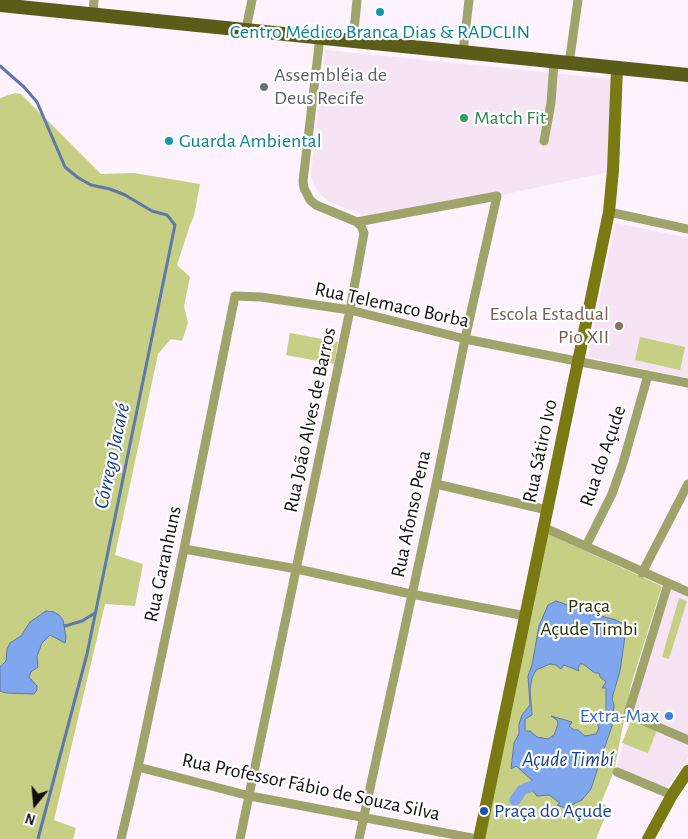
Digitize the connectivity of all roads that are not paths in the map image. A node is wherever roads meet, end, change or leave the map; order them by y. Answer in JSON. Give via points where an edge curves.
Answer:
{"nodes":[{"id":1,"x":252,"y":0,"type":"edge"},
{"id":2,"x":357,"y":0,"type":"edge"},
{"id":3,"x":469,"y":0,"type":"edge"},
{"id":4,"x":578,"y":0,"type":"edge"},
{"id":5,"x":0,"y":5,"type":"edge"},
{"id":6,"x":93,"y":7,"type":"edge"},
{"id":7,"x":246,"y":29,"type":"junction"},
{"id":8,"x":320,"y":37,"type":"junction"},
{"id":9,"x":353,"y":41,"type":"junction"},
{"id":10,"x":463,"y":52,"type":"junction"},
{"id":11,"x":554,"y":62,"type":"junction"},
{"id":12,"x":569,"y":64,"type":"junction"},
{"id":13,"x":617,"y":68,"type":"junction"},
{"id":14,"x":688,"y":68,"type":"edge"},
{"id":15,"x":688,"y":75,"type":"edge"},
{"id":16,"x":544,"y":141,"type":"dead end"},
{"id":17,"x":609,"y":212,"type":"junction"},
{"id":18,"x":358,"y":222,"type":"junction"},
{"id":19,"x":688,"y":229,"type":"edge"},
{"id":20,"x":235,"y":296,"type":"joint"},
{"id":21,"x":350,"y":310,"type":"junction"},
{"id":22,"x":465,"y":339,"type":"junction"},
{"id":23,"x":579,"y":362,"type":"junction"},
{"id":24,"x":648,"y":375,"type":"junction"},
{"id":25,"x":688,"y":383,"type":"edge"},
{"id":26,"x":436,"y":484,"type":"junction"},
{"id":27,"x":688,"y":484,"type":"edge"},
{"id":28,"x":547,"y":510,"type":"junction"},
{"id":29,"x":543,"y":527,"type":"junction"},
{"id":30,"x":586,"y":546,"type":"junction"},
{"id":31,"x":184,"y":549,"type":"junction"},
{"id":32,"x":297,"y":569,"type":"junction"},
{"id":33,"x":642,"y":572,"type":"junction"},
{"id":34,"x":668,"y":584,"type":"junction"},
{"id":35,"x":688,"y":592,"type":"edge"},
{"id":36,"x":411,"y":594,"type":"junction"},
{"id":37,"x":526,"y":616,"type":"junction"},
{"id":38,"x":688,"y":740,"type":"edge"},
{"id":39,"x":138,"y":767,"type":"junction"},
{"id":40,"x":617,"y":772,"type":"dead end"},
{"id":41,"x":686,"y":777,"type":"edge"},
{"id":42,"x":672,"y":795,"type":"junction"},
{"id":43,"x":250,"y":796,"type":"junction"},
{"id":44,"x":364,"y":816,"type":"junction"},
{"id":45,"x":121,"y":839,"type":"edge"},
{"id":46,"x":240,"y":839,"type":"edge"},
{"id":47,"x":359,"y":839,"type":"edge"},
{"id":48,"x":478,"y":839,"type":"edge"},
{"id":49,"x":648,"y":839,"type":"edge"}],
"edges":[{"from":1,"to":7,"type":"street"},
{"from":2,"to":9,"type":"street"},
{"from":3,"to":10,"type":"street"},
{"from":4,"to":12,"type":"street"},
{"from":5,"to":6,"type":"main road"},
{"from":6,"to":7,"type":"main road"},
{"from":7,"to":8,"type":"main road"},
{"from":8,"to":9,"type":"main road"},
{"from":8,"to":18,"type":"street","via":[[304,188],[316,205]]},
{"from":9,"to":10,"type":"main road"},
{"from":10,"to":11,"type":"main road"},
{"from":11,"to":12,"type":"main road"},
{"from":11,"to":16,"type":"street","via":[[552,103]]},
{"from":12,"to":13,"type":"main road"},
{"from":13,"to":15,"type":"main road"},
{"from":13,"to":17,"type":"street","name":"Rua Sátiro Ivo"},
{"from":14,"to":15,"type":"street"},
{"from":17,"to":19,"type":"street"},
{"from":17,"to":23,"type":"street","name":"Rua Sátiro Ivo"},
{"from":18,"to":21,"type":"street","name":"Rua João Alves de Barros","via":[[364,233]]},
{"from":18,"to":22,"type":"street","name":"Rua Afonso Pena","via":[[498,196]]},
{"from":20,"to":21,"type":"street","name":"Rua Telemaco Borba"},
{"from":20,"to":31,"type":"street","name":"Rua Garanhuns"},
{"from":21,"to":22,"type":"street","name":"Rua Telemaco Borba"},
{"from":21,"to":32,"type":"street","name":"Rua João Alves de Barros"},
{"from":22,"to":23,"type":"street","name":"Rua Telemaco Borba"},
{"from":22,"to":26,"type":"street","name":"Rua Afonso Pena"},
{"from":23,"to":24,"type":"street","name":"Rua Telemaco Borba"},
{"from":23,"to":28,"type":"street","name":"Rua Sátiro Ivo"},
{"from":24,"to":25,"type":"street","name":"Rua Telemaco Borba"},
{"from":24,"to":30,"type":"street","name":"Rua do Açude","via":[[612,494]]},
{"from":26,"to":28,"type":"street"},
{"from":26,"to":36,"type":"street","name":"Rua Afonso Pena"},
{"from":27,"to":33,"type":"street"},
{"from":28,"to":29,"type":"street","name":"Rua Sátiro Ivo"},
{"from":29,"to":30,"type":"street"},
{"from":29,"to":37,"type":"street","name":"Rua Sátiro Ivo"},
{"from":30,"to":33,"type":"street"},
{"from":31,"to":32,"type":"street"},
{"from":31,"to":39,"type":"street","name":"Rua Garanhuns"},
{"from":32,"to":36,"type":"street"},
{"from":32,"to":43,"type":"street","name":"Rua João Alves de Barros"},
{"from":33,"to":34,"type":"street"},
{"from":34,"to":35,"type":"street"},
{"from":34,"to":38,"type":"street","via":[[628,714]]},
{"from":36,"to":37,"type":"street"},
{"from":36,"to":44,"type":"street","name":"Rua Afonso Pena"},
{"from":37,"to":48,"type":"street","name":"Rua Sátiro Ivo"},
{"from":39,"to":43,"type":"street","name":"Rua Professor Fábio de Souza Silva"},
{"from":39,"to":45,"type":"street","name":"Rua Garanhuns"},
{"from":40,"to":42,"type":"street"},
{"from":41,"to":42,"type":"street"},
{"from":42,"to":49,"type":"street"},
{"from":43,"to":44,"type":"street","name":"Rua Professor Fábio de Souza Silva"},
{"from":43,"to":46,"type":"street","name":"Rua João Alves de Barros"},
{"from":44,"to":47,"type":"street","name":"Rua Afonso Pena"},
{"from":44,"to":48,"type":"street","name":"Rua Professor Fábio de Souza Silva"}]}
